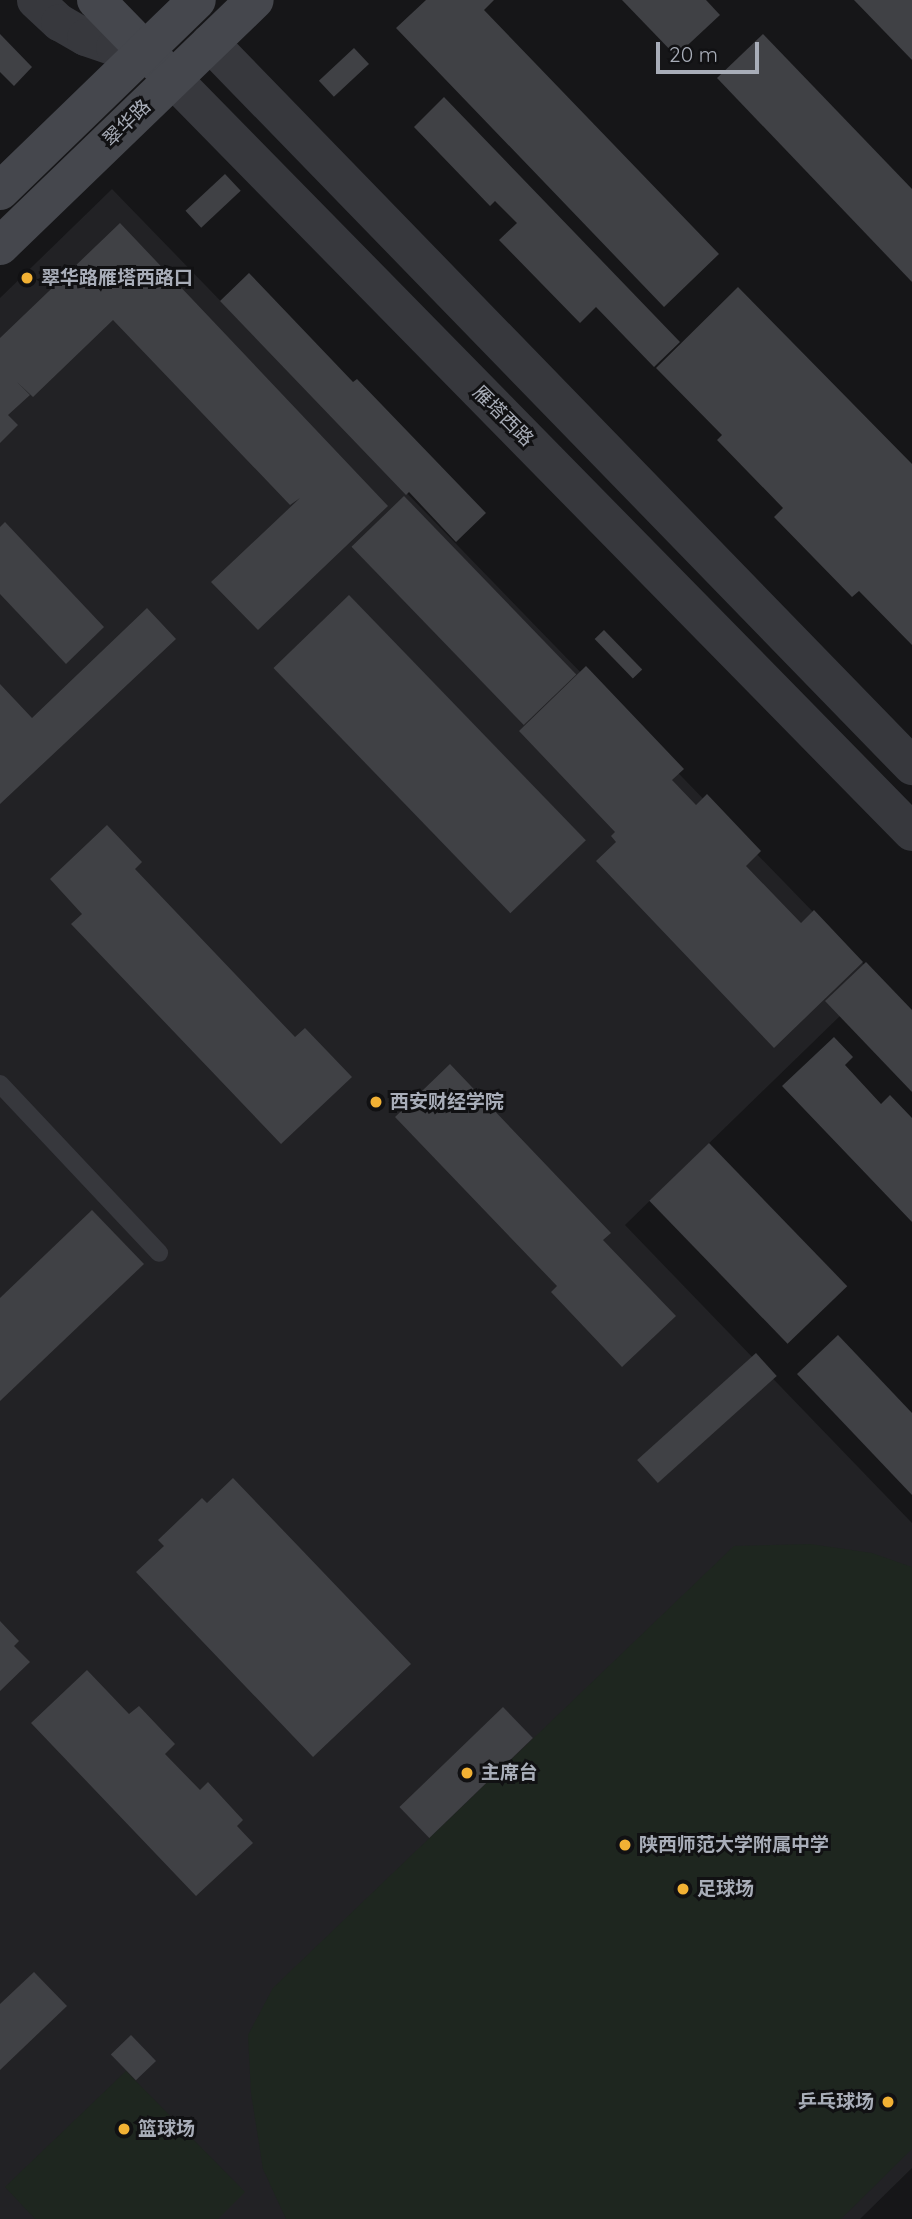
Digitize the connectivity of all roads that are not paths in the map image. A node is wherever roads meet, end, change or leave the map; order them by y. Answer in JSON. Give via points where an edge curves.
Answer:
{"nodes":[{"id":1,"x":34,"y":0,"type":"edge"},
{"id":2,"x":96,"y":0,"type":"edge"},
{"id":3,"x":255,"y":0,"type":"edge"},
{"id":4,"x":182,"y":4,"type":"edge"},
{"id":5,"x":210,"y":43,"type":"junction"},
{"id":6,"x":145,"y":51,"type":"junction"},
{"id":7,"x":173,"y":79,"type":"junction"},
{"id":8,"x":0,"y":191,"type":"edge"},
{"id":9,"x":0,"y":246,"type":"edge"},
{"id":10,"x":912,"y":766,"type":"edge"},
{"id":11,"x":912,"y":832,"type":"edge"},
{"id":12,"x":0,"y":1084,"type":"edge"},
{"id":13,"x":159,"y":1253,"type":"dead end"}],
"edges":[{"from":1,"to":6,"type":"street","via":[[85,37]]},
{"from":2,"to":6,"type":"main road","name":"雁塔西路"},
{"from":3,"to":5,"type":"main road","name":"翠华路"},
{"from":4,"to":5,"type":"main road"},
{"from":4,"to":6,"type":"main road","name":"翠华路"},
{"from":5,"to":7,"type":"main road","name":"翠华路"},
{"from":5,"to":10,"type":"street"},
{"from":6,"to":7,"type":"main road","name":"雁塔西路"},
{"from":6,"to":8,"type":"main road","name":"翠华路"},
{"from":7,"to":9,"type":"main road","name":"翠华路"},
{"from":7,"to":11,"type":"street","name":"雁塔西路"},
{"from":12,"to":13,"type":"lane"}]}
